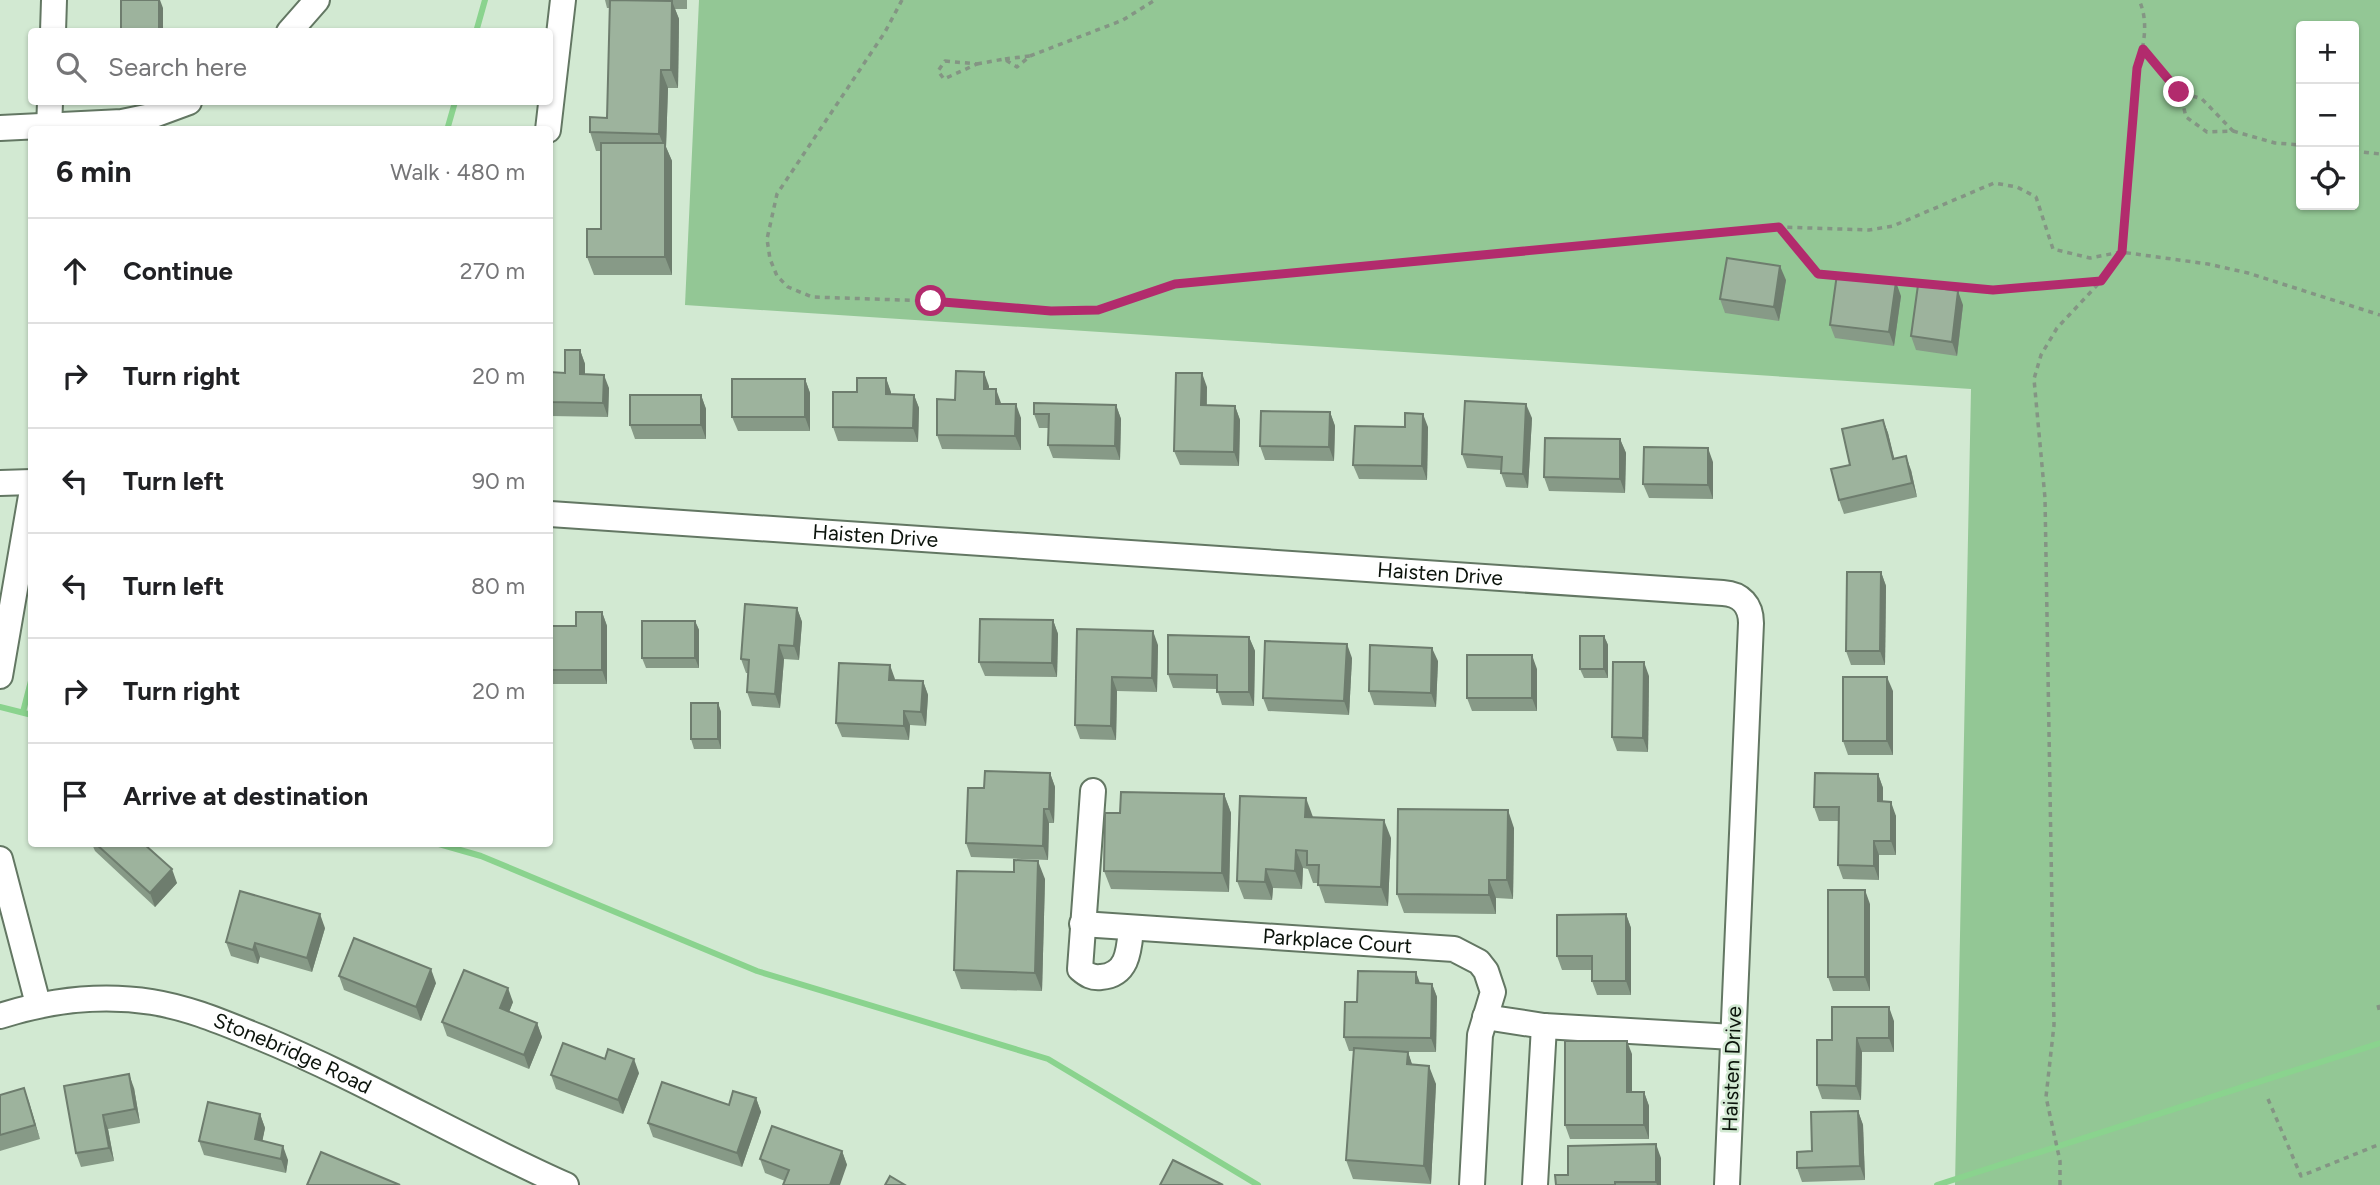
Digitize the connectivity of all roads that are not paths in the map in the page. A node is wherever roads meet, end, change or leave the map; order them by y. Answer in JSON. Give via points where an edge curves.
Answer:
{"nodes":[{"id":1,"x":54,"y":0,"type":"edge"},
{"id":2,"x":317,"y":0,"type":"edge"},
{"id":3,"x":563,"y":0,"type":"edge"},
{"id":4,"x":53,"y":28,"type":"edge"},
{"id":5,"x":292,"y":28,"type":"edge"},
{"id":6,"x":553,"y":87,"type":"edge"},
{"id":7,"x":50,"y":105,"type":"edge"},
{"id":8,"x":181,"y":105,"type":"edge"},
{"id":9,"x":551,"y":105,"type":"edge"},
{"id":10,"x":49,"y":126,"type":"edge"},
{"id":11,"x":73,"y":126,"type":"edge"},
{"id":12,"x":548,"y":126,"type":"edge"},
{"id":13,"x":0,"y":128,"type":"edge"},
{"id":14,"x":28,"y":128,"type":"edge"},
{"id":15,"x":28,"y":482,"type":"edge"},
{"id":16,"x":0,"y":483,"type":"edge"},
{"id":17,"x":28,"y":513,"type":"edge"},
{"id":18,"x":553,"y":514,"type":"edge"},
{"id":19,"x":0,"y":676,"type":"edge"},
{"id":20,"x":1093,"y":791,"type":"dead end"},
{"id":21,"x":0,"y":859,"type":"edge"},
{"id":22,"x":1082,"y":924,"type":"junction"},
{"id":23,"x":1131,"y":929,"type":"junction"},
{"id":24,"x":38,"y":1004,"type":"junction"},
{"id":25,"x":0,"y":1016,"type":"edge"},
{"id":26,"x":1485,"y":1017,"type":"junction"},
{"id":27,"x":1544,"y":1026,"type":"junction"},
{"id":28,"x":1733,"y":1037,"type":"junction"},
{"id":29,"x":566,"y":1185,"type":"edge"},
{"id":30,"x":1472,"y":1185,"type":"edge"},
{"id":31,"x":1535,"y":1185,"type":"edge"},
{"id":32,"x":1727,"y":1185,"type":"edge"}],
"edges":[{"from":1,"to":4,"type":"street"},
{"from":2,"to":5,"type":"street"},
{"from":3,"to":6,"type":"street"},
{"from":7,"to":10,"type":"street"},
{"from":8,"to":11,"type":"street","via":[[122,122]]},
{"from":9,"to":12,"type":"street"},
{"from":13,"to":14,"type":"street"},
{"from":15,"to":16,"type":"street"},
{"from":17,"to":19,"type":"street"},
{"from":18,"to":28,"type":"street","name":"Haisten Drive","via":[[1731,593],[1745,602],[1751,616]]},
{"from":20,"to":22,"type":"street"},
{"from":21,"to":24,"type":"street"},
{"from":22,"to":23,"type":"street","name":"Parkplace Court"},
{"from":22,"to":23,"type":"street","via":[[1079,962],[1086,975],[1095,977],[1122,968]]},
{"from":23,"to":26,"type":"street","name":"Parkplace Court","via":[[1454,949],[1472,956],[1486,971],[1493,992]]},
{"from":24,"to":25,"type":"street","name":"Stonebridge Road"},
{"from":24,"to":29,"type":"street","name":"Stonebridge Road","via":[[116,998],[189,1010],[307,1058]]},
{"from":26,"to":27,"type":"street"},
{"from":26,"to":30,"type":"street","name":"Parkplace Court","via":[[1480,1035]]},
{"from":27,"to":28,"type":"street"},
{"from":27,"to":31,"type":"street"},
{"from":28,"to":32,"type":"street","name":"Haisten Drive"}]}
